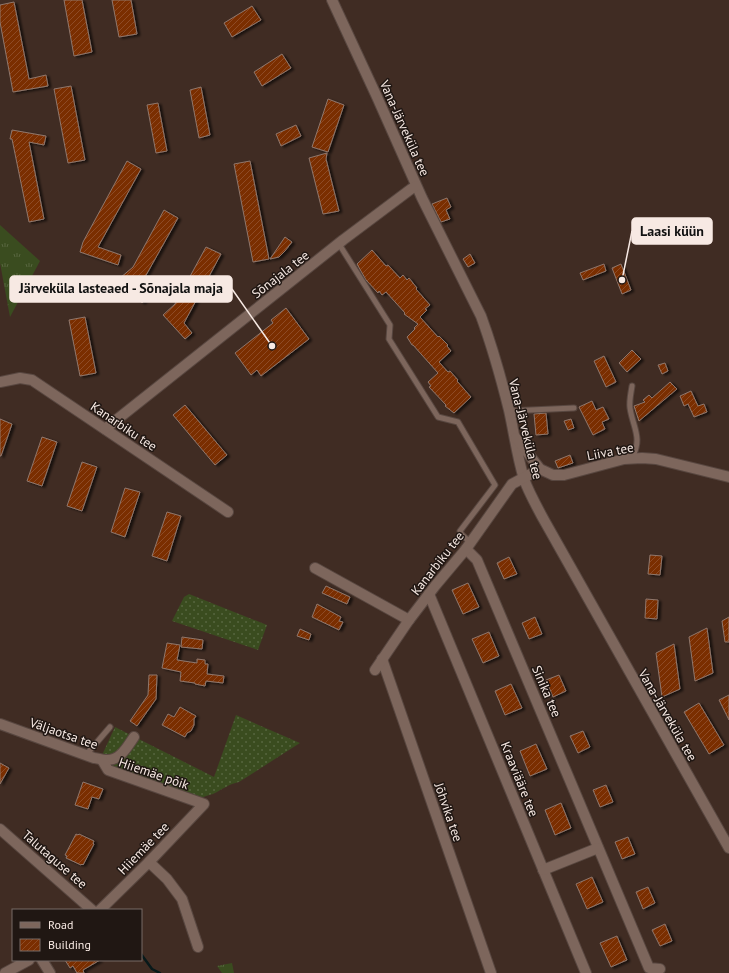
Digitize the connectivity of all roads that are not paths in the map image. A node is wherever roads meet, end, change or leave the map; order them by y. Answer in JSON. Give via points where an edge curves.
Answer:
{"nodes":[{"id":1,"x":332,"y":0,"type":"edge"},
{"id":2,"x":416,"y":186,"type":"junction"},
{"id":3,"x":339,"y":244,"type":"junction"},
{"id":4,"x":0,"y":382,"type":"edge"},
{"id":5,"x":632,"y":386,"type":"dead end"},
{"id":6,"x":574,"y":408,"type":"dead end"},
{"id":7,"x":509,"y":411,"type":"junction"},
{"id":8,"x":106,"y":429,"type":"junction"},
{"id":9,"x":514,"y":435,"type":"junction"},
{"id":10,"x":632,"y":458,"type":"junction"},
{"id":11,"x":540,"y":469,"type":"junction"},
{"id":12,"x":524,"y":478,"type":"junction"},
{"id":13,"x":729,"y":478,"type":"edge"},
{"id":14,"x":228,"y":512,"type":"dead end"},
{"id":15,"x":468,"y":546,"type":"junction"},
{"id":16,"x":315,"y":568,"type":"dead end"},
{"id":17,"x":429,"y":594,"type":"junction"},
{"id":18,"x":409,"y":620,"type":"junction"},
{"id":19,"x":382,"y":659,"type":"junction"},
{"id":20,"x":375,"y":670,"type":"dead end"},
{"id":21,"x":0,"y":724,"type":"edge"},
{"id":22,"x":110,"y":727,"type":"dead end"},
{"id":23,"x":134,"y":737,"type":"dead end"},
{"id":24,"x":86,"y":755,"type":"junction"},
{"id":25,"x":102,"y":760,"type":"junction"},
{"id":26,"x":204,"y":804,"type":"joint"},
{"id":27,"x":0,"y":829,"type":"edge"},
{"id":28,"x":598,"y":848,"type":"junction"},
{"id":29,"x":729,"y":848,"type":"edge"},
{"id":30,"x":149,"y":862,"type":"junction"},
{"id":31,"x":543,"y":870,"type":"junction"},
{"id":32,"x":91,"y":909,"type":"edge"},
{"id":33,"x":101,"y":909,"type":"edge"},
{"id":34,"x":198,"y":946,"type":"dead end"},
{"id":35,"x":27,"y":961,"type":"edge"},
{"id":36,"x":43,"y":961,"type":"edge"},
{"id":37,"x":660,"y":969,"type":"dead end"},
{"id":38,"x":5,"y":973,"type":"edge"},
{"id":39,"x":50,"y":973,"type":"edge"},
{"id":40,"x":491,"y":973,"type":"edge"},
{"id":41,"x":586,"y":973,"type":"edge"}],
"edges":[{"from":1,"to":2,"type":"street","name":"Vana-Järveküla tee"},
{"from":2,"to":3,"type":"street","name":"Sõnajala tee"},
{"from":2,"to":7,"type":"street","name":"Vana-Järveküla tee","via":[[481,316]]},
{"from":3,"to":8,"type":"street","name":"Sõnajala tee"},
{"from":3,"to":15,"type":"lane","via":[[390,325],[389,339],[438,417],[458,422],[496,485],[460,531]]},
{"from":4,"to":8,"type":"street","name":"Kanarbiku tee","via":[[20,378],[32,380]]},
{"from":5,"to":10,"type":"lane","via":[[630,408],[637,436],[636,450]]},
{"from":6,"to":7,"type":"lane"},
{"from":7,"to":9,"type":"street","name":"Vana-Järveküla tee"},
{"from":8,"to":14,"type":"street","name":"Kanarbiku tee"},
{"from":9,"to":11,"type":"street"},
{"from":9,"to":12,"type":"street","name":"Vana-Järveküla tee"},
{"from":10,"to":11,"type":"street","name":"Liiva tee","via":[[564,474],[553,475]]},
{"from":10,"to":13,"type":"street","name":"Liiva tee","via":[[656,459]]},
{"from":11,"to":12,"type":"street","name":"Kanarbiku tee"},
{"from":12,"to":15,"type":"street","name":"Kanarbiku tee","via":[[512,484]]},
{"from":12,"to":29,"type":"street","name":"Vana-Järveküla tee","via":[[544,520]]},
{"from":15,"to":17,"type":"street","name":"Kanarbiku tee"},
{"from":15,"to":28,"type":"street","name":"Sinika tee","via":[[477,560]]},
{"from":16,"to":18,"type":"street"},
{"from":17,"to":18,"type":"street","name":"Kanarbiku tee"},
{"from":17,"to":31,"type":"street","name":"Kraaviääre tee"},
{"from":18,"to":19,"type":"street","name":"Kanarbiku tee"},
{"from":19,"to":20,"type":"street","name":"Kanarbiku tee"},
{"from":19,"to":40,"type":"street","name":"Jõhvika tee"},
{"from":21,"to":24,"type":"street","name":"Väljaotsa tee"},
{"from":22,"to":24,"type":"lane"},
{"from":23,"to":25,"type":"street","name":"Väljaotsa tee","via":[[121,754],[115,758]]},
{"from":24,"to":25,"type":"street","name":"Väljaotsa tee"},
{"from":25,"to":26,"type":"street","name":"Hiiemäe põik","via":[[108,770]]},
{"from":26,"to":30,"type":"street","name":"Hiiemäe tee"},
{"from":27,"to":32,"type":"street","name":"Talutaguse tee"},
{"from":28,"to":31,"type":"street"},
{"from":28,"to":37,"type":"street","name":"Sinika tee","via":[[649,968]]},
{"from":30,"to":33,"type":"street","name":"Hiiemäe tee"},
{"from":30,"to":34,"type":"street","via":[[167,879],[182,899]]},
{"from":31,"to":41,"type":"street","name":"Kraaviääre tee"},
{"from":35,"to":38,"type":"street"},
{"from":36,"to":39,"type":"street"}]}
